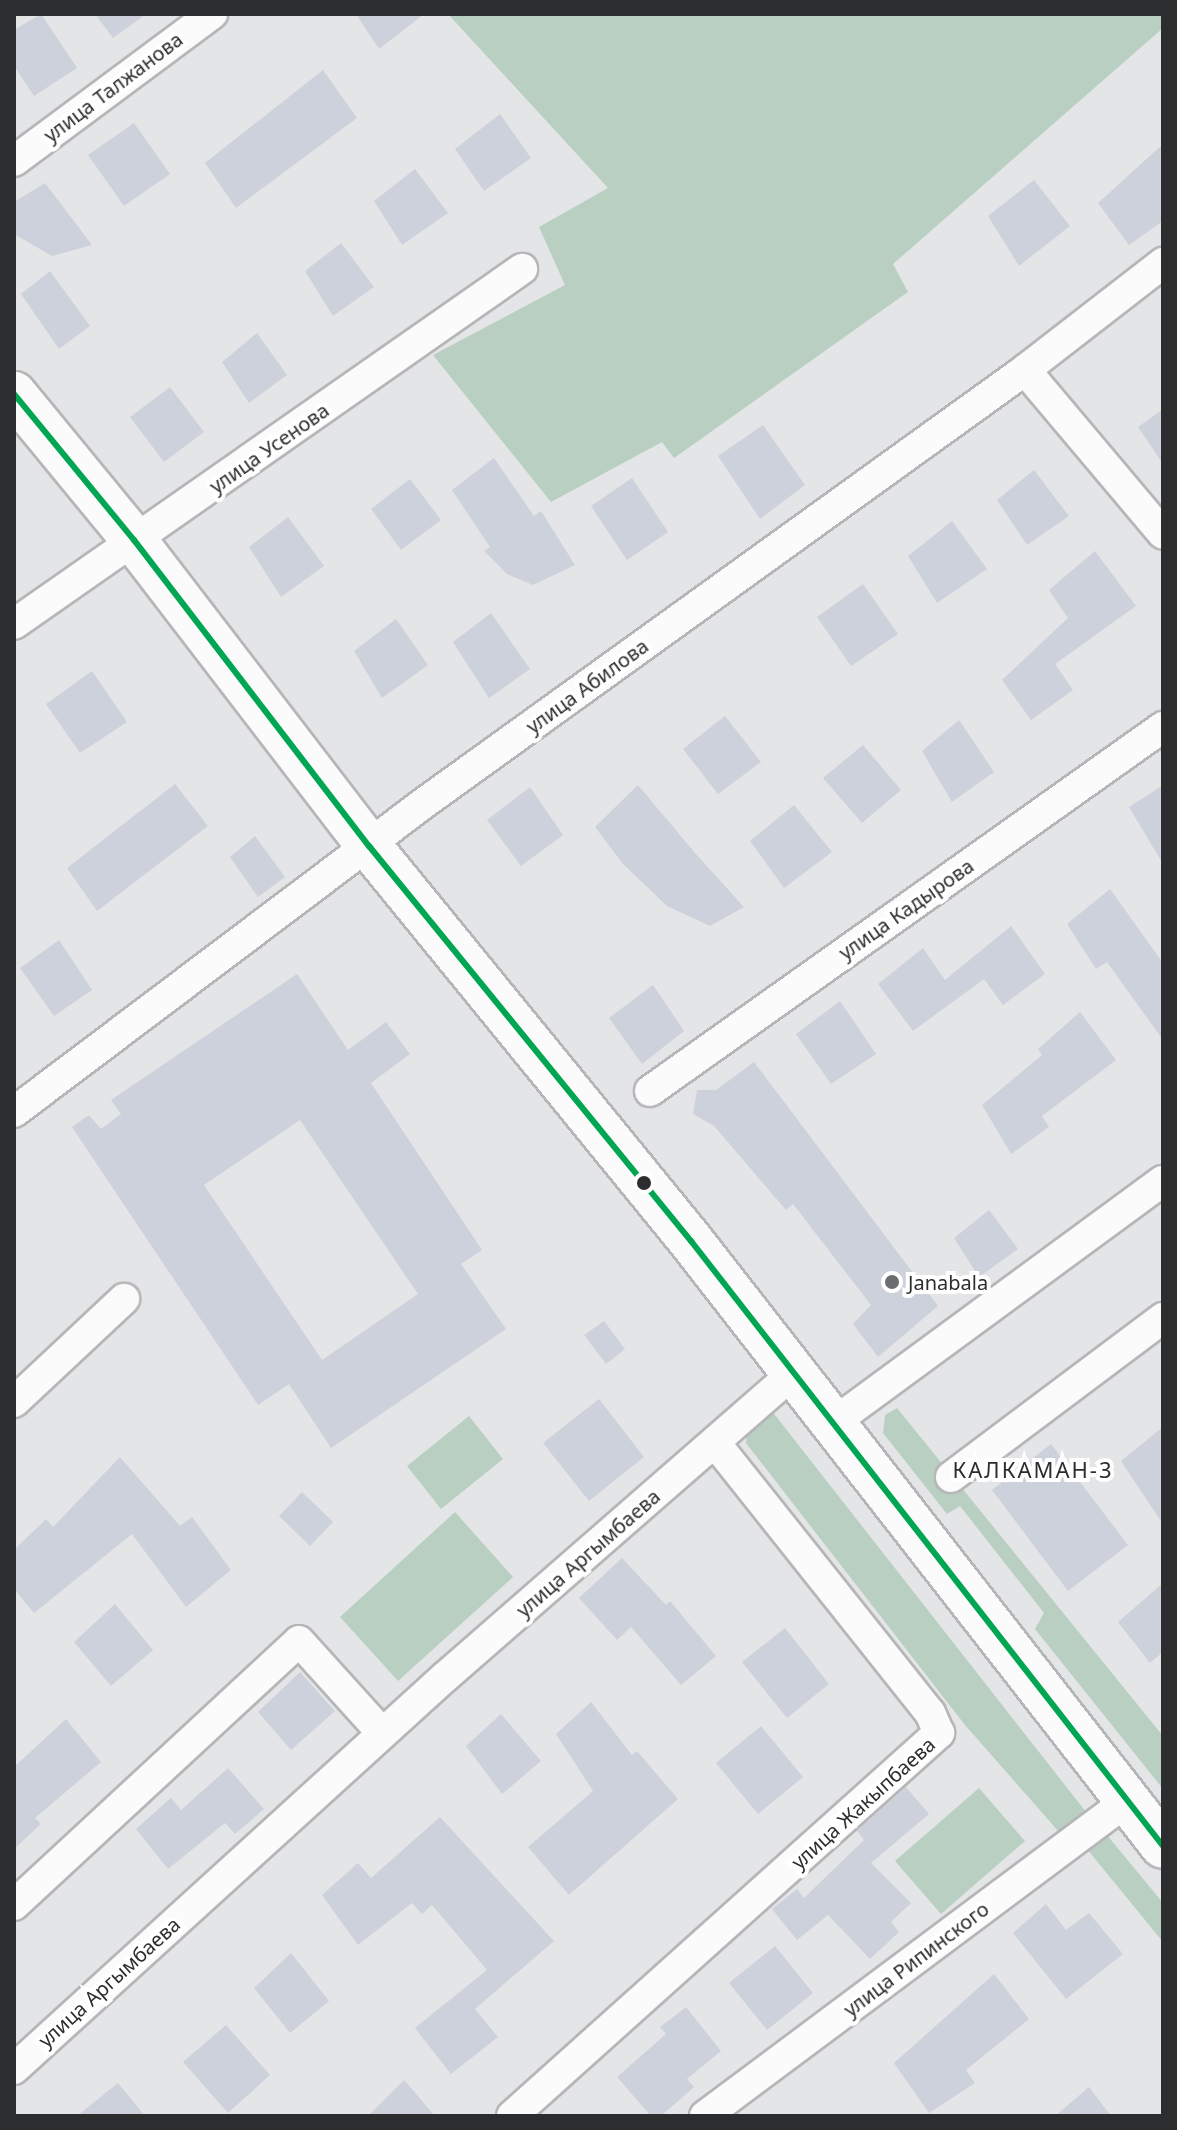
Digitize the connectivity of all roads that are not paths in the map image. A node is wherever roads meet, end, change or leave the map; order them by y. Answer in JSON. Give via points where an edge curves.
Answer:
{"nodes":[{"id":1,"x":212,"y":14,"type":"edge"},
{"id":2,"x":14,"y":161,"type":"edge"},
{"id":3,"x":1163,"y":263,"type":"edge"},
{"id":4,"x":522,"y":269,"type":"dead end"},
{"id":5,"x":1025,"y":370,"type":"junction"},
{"id":6,"x":14,"y":394,"type":"edge"},
{"id":7,"x":1163,"y":534,"type":"edge"},
{"id":8,"x":134,"y":540,"type":"junction"},
{"id":9,"x":14,"y":624,"type":"edge"},
{"id":10,"x":1163,"y":727,"type":"edge"},
{"id":11,"x":369,"y":846,"type":"junction"},
{"id":12,"x":650,"y":1091,"type":"dead end"},
{"id":13,"x":14,"y":1112,"type":"edge"},
{"id":14,"x":1163,"y":1181,"type":"edge"},
{"id":15,"x":124,"y":1299,"type":"dead end"},
{"id":16,"x":1163,"y":1318,"type":"edge"},
{"id":17,"x":794,"y":1373,"type":"junction"},
{"id":18,"x":14,"y":1402,"type":"edge"},
{"id":19,"x":833,"y":1423,"type":"junction"},
{"id":20,"x":715,"y":1443,"type":"junction"},
{"id":21,"x":951,"y":1477,"type":"dead end"},
{"id":22,"x":382,"y":1733,"type":"junction"},
{"id":23,"x":1127,"y":1801,"type":"junction"},
{"id":24,"x":1163,"y":1846,"type":"edge"},
{"id":25,"x":14,"y":1905,"type":"edge"},
{"id":26,"x":14,"y":2069,"type":"edge"},
{"id":27,"x":529,"y":2110,"type":"edge"},
{"id":28,"x":705,"y":2116,"type":"edge"}],
"edges":[{"from":1,"to":2,"type":"street","name":"улица Талжанова"},
{"from":3,"to":5,"type":"street","name":"улица Абилова"},
{"from":4,"to":8,"type":"street","name":"улица Усенова"},
{"from":5,"to":7,"type":"street"},
{"from":5,"to":11,"type":"street","name":"улица Абилова"},
{"from":6,"to":8,"type":"main road"},
{"from":8,"to":9,"type":"street","name":"улица Усенова"},
{"from":8,"to":11,"type":"main road"},
{"from":10,"to":12,"type":"street","name":"улица Кадырова"},
{"from":11,"to":13,"type":"street","name":"улица Абилова"},
{"from":11,"to":17,"type":"main road"},
{"from":14,"to":19,"type":"street"},
{"from":15,"to":18,"type":"street"},
{"from":16,"to":21,"type":"street"},
{"from":17,"to":19,"type":"main road"},
{"from":17,"to":20,"type":"street","name":"улица Аргымбаева"},
{"from":19,"to":23,"type":"main road"},
{"from":20,"to":22,"type":"street","name":"улица Аргымбаева"},
{"from":20,"to":27,"type":"street","name":"улица Жакыпбаева","via":[[930,1713],[939,1733]]},
{"from":22,"to":25,"type":"street","via":[[299,1641]]},
{"from":22,"to":26,"type":"street","name":"улица Аргымбаева"},
{"from":23,"to":24,"type":"main road"},
{"from":23,"to":28,"type":"street","name":"улица Рипинского"}]}
